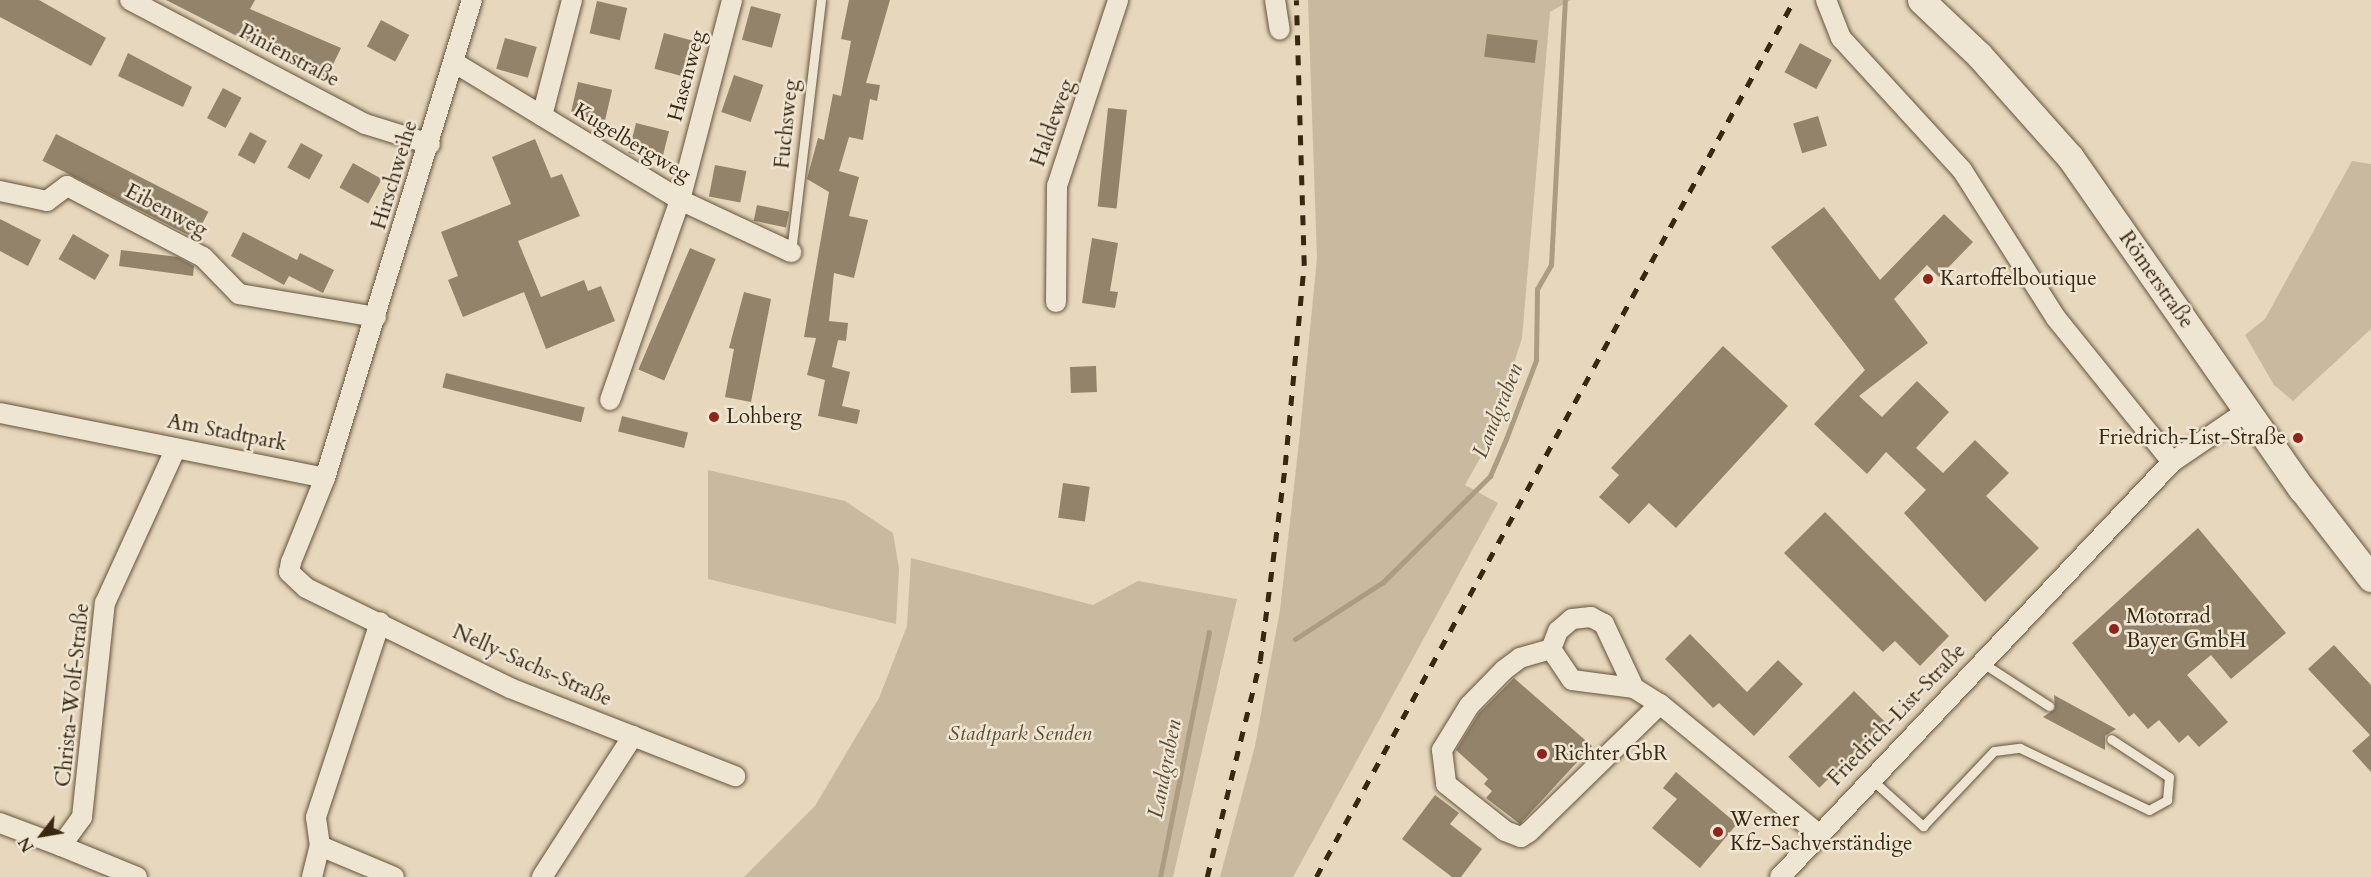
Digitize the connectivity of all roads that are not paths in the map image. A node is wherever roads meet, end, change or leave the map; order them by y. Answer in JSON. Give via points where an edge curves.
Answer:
{"nodes":[{"id":1,"x":130,"y":0,"type":"edge"},
{"id":2,"x":472,"y":0,"type":"edge"},
{"id":3,"x":572,"y":0,"type":"edge"},
{"id":4,"x":732,"y":0,"type":"edge"},
{"id":5,"x":821,"y":0,"type":"edge"},
{"id":6,"x":1118,"y":0,"type":"edge"},
{"id":7,"x":1275,"y":0,"type":"edge"},
{"id":8,"x":1826,"y":0,"type":"edge"},
{"id":9,"x":1921,"y":0,"type":"edge"},
{"id":10,"x":1280,"y":30,"type":"dead end"},
{"id":11,"x":455,"y":63,"type":"junction"},
{"id":12,"x":542,"y":116,"type":"junction"},
{"id":13,"x":430,"y":144,"type":"junction"},
{"id":14,"x":0,"y":191,"type":"edge"},
{"id":15,"x":680,"y":200,"type":"junction"},
{"id":16,"x":791,"y":252,"type":"joint"},
{"id":17,"x":1056,"y":302,"type":"dead end"},
{"id":18,"x":376,"y":317,"type":"junction"},
{"id":19,"x":610,"y":400,"type":"dead end"},
{"id":20,"x":2247,"y":411,"type":"junction"},
{"id":21,"x":0,"y":413,"type":"edge"},
{"id":22,"x":176,"y":448,"type":"junction"},
{"id":23,"x":2172,"y":462,"type":"junction"},
{"id":24,"x":325,"y":478,"type":"junction"},
{"id":25,"x":2371,"y":579,"type":"edge"},
{"id":26,"x":380,"y":622,"type":"junction"},
{"id":27,"x":1551,"y":649,"type":"junction"},
{"id":28,"x":1981,"y":662,"type":"junction"},
{"id":29,"x":1634,"y":688,"type":"junction"},
{"id":30,"x":1660,"y":704,"type":"junction"},
{"id":31,"x":2049,"y":706,"type":"dead end"},
{"id":32,"x":633,"y":736,"type":"junction"},
{"id":33,"x":2111,"y":739,"type":"dead end"},
{"id":34,"x":735,"y":776,"type":"dead end"},
{"id":35,"x":1869,"y":777,"type":"junction"},
{"id":36,"x":0,"y":823,"type":"edge"},
{"id":37,"x":1817,"y":833,"type":"junction"},
{"id":38,"x":62,"y":846,"type":"junction"},
{"id":39,"x":320,"y":846,"type":"junction"},
{"id":40,"x":137,"y":877,"type":"edge"},
{"id":41,"x":312,"y":877,"type":"edge"},
{"id":42,"x":394,"y":877,"type":"edge"},
{"id":43,"x":542,"y":877,"type":"edge"},
{"id":44,"x":1780,"y":877,"type":"edge"}],
"edges":[{"from":1,"to":13,"type":"street","name":"Pinienstraße","via":[[365,124]]},
{"from":2,"to":11,"type":"street","name":"Hirschweihe"},
{"from":3,"to":12,"type":"street"},
{"from":4,"to":15,"type":"street","name":"Hasenweg"},
{"from":5,"to":16,"type":"lane","name":"Fuchsweg"},
{"from":6,"to":17,"type":"street","name":"Haldeweg","via":[[1057,186]]},
{"from":7,"to":10,"type":"street"},
{"from":8,"to":23,"type":"street","via":[[1840,38],[1962,170],[2056,318]]},
{"from":9,"to":20,"type":"main road","name":"Römerstraße","via":[[1979,55],[2070,157]]},
{"from":11,"to":12,"type":"street","name":"Kugelbergweg"},
{"from":11,"to":13,"type":"street","name":"Hirschweihe"},
{"from":12,"to":15,"type":"street","name":"Kugelbergweg"},
{"from":13,"to":18,"type":"street","name":"Hirschweihe"},
{"from":14,"to":18,"type":"street","name":"Eibenweg","via":[[46,201],[67,186],[203,257],[239,294]]},
{"from":15,"to":16,"type":"street","name":"Kugelbergweg"},
{"from":15,"to":19,"type":"street","name":"Hasenweg"},
{"from":18,"to":24,"type":"street","name":"Hirschweihe"},
{"from":20,"to":23,"type":"street","name":"Friedrich-List-Straße"},
{"from":20,"to":25,"type":"main road","name":"Römerstraße"},
{"from":21,"to":22,"type":"street","name":"Am Stadtpark"},
{"from":22,"to":24,"type":"street","name":"Am Stadtpark"},
{"from":22,"to":38,"type":"street","name":"Christa-Wolf-Straße","via":[[105,603],[82,817]]},
{"from":23,"to":28,"type":"street","name":"Friedrich-List-Straße"},
{"from":24,"to":26,"type":"street","name":"Nelly-Sachs-Straße","via":[[289,572],[306,588]]},
{"from":26,"to":32,"type":"street","name":"Nelly-Sachs-Straße","via":[[510,688]]},
{"from":26,"to":39,"type":"street","via":[[316,817]]},
{"from":27,"to":29,"type":"street","via":[[1572,680]]},
{"from":27,"to":29,"type":"street","via":[[1558,631],[1572,620],[1591,617],[1613,635]]},
{"from":27,"to":30,"type":"street","via":[[1520,658],[1504,670],[1469,706],[1442,750],[1446,784],[1505,831],[1521,837],[1530,832]]},
{"from":28,"to":31,"type":"lane"},
{"from":28,"to":35,"type":"street","name":"Friedrich-List-Straße"},
{"from":29,"to":30,"type":"street"},
{"from":30,"to":37,"type":"street"},
{"from":32,"to":34,"type":"street","name":"Nelly-Sachs-Straße"},
{"from":32,"to":43,"type":"street"},
{"from":33,"to":35,"type":"lane","via":[[2169,777],[2167,800],[2149,810],[2020,748],[1994,751],[1923,826]]},
{"from":35,"to":37,"type":"street","name":"Friedrich-List-Straße"},
{"from":36,"to":38,"type":"street"},
{"from":37,"to":44,"type":"street","name":"Friedrich-List-Straße"},
{"from":38,"to":40,"type":"street"},
{"from":39,"to":41,"type":"street"},
{"from":39,"to":42,"type":"street"}]}
